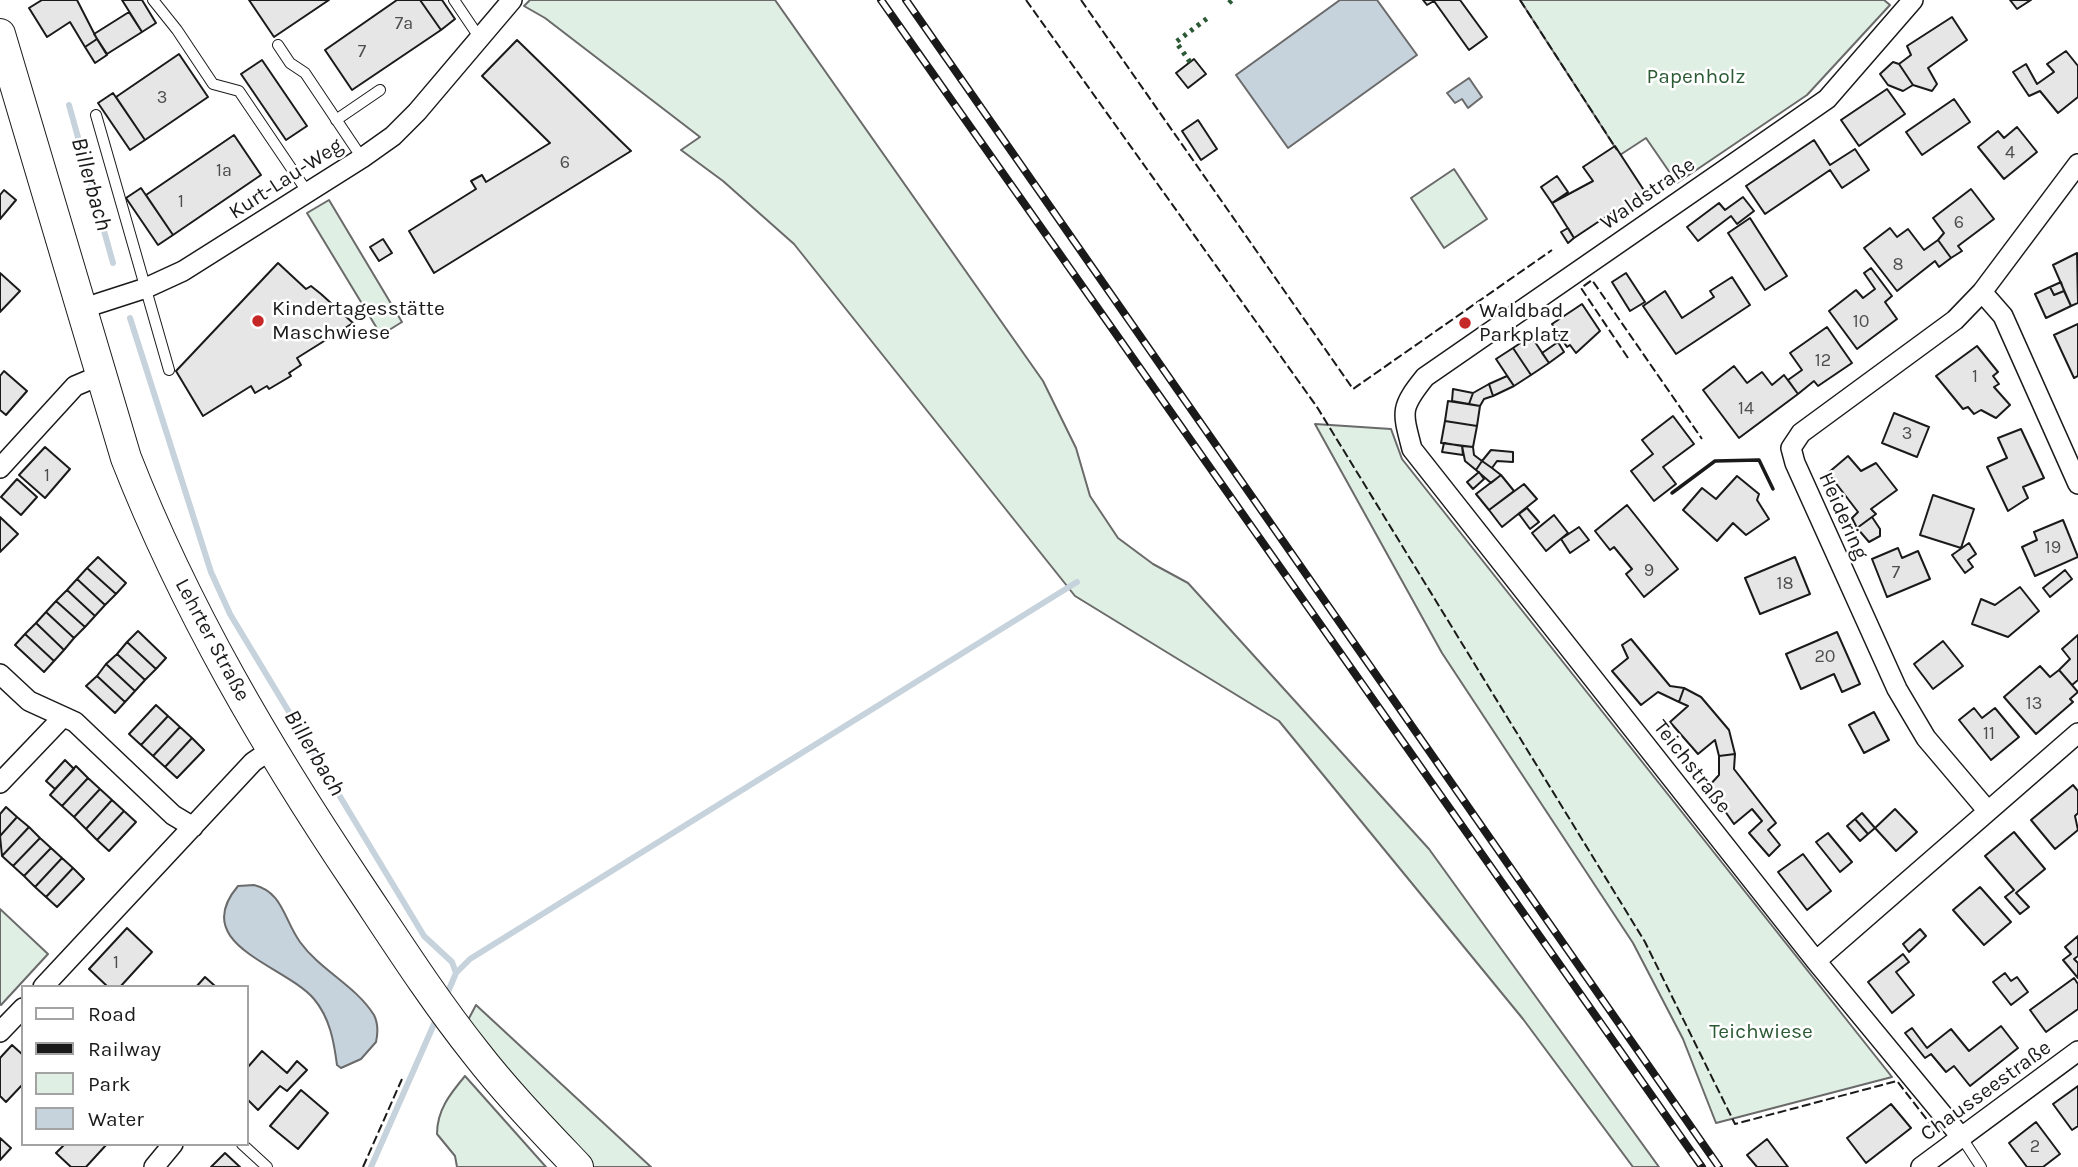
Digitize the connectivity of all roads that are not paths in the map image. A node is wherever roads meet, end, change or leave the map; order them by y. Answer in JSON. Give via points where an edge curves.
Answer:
{"nodes":[{"id":1,"x":153,"y":0,"type":"edge"},
{"id":2,"x":454,"y":0,"type":"edge"},
{"id":3,"x":512,"y":0,"type":"edge"},
{"id":4,"x":1913,"y":0,"type":"edge"},
{"id":5,"x":480,"y":37,"type":"junction"},
{"id":6,"x":278,"y":45,"type":"dead end"},
{"id":7,"x":2,"y":46,"type":"edge"},
{"id":8,"x":380,"y":90,"type":"dead end"},
{"id":9,"x":96,"y":114,"type":"dead end"},
{"id":10,"x":337,"y":120,"type":"junction"},
{"id":11,"x":362,"y":158,"type":"junction"},
{"id":12,"x":2078,"y":164,"type":"edge"},
{"id":13,"x":308,"y":193,"type":"junction"},
{"id":14,"x":146,"y":288,"type":"junction"},
{"id":15,"x":1982,"y":292,"type":"junction"},
{"id":16,"x":81,"y":309,"type":"junction"},
{"id":17,"x":169,"y":370,"type":"dead end"},
{"id":18,"x":101,"y":375,"type":"junction"},
{"id":19,"x":1403,"y":415,"type":"joint"},
{"id":20,"x":0,"y":468,"type":"edge"},
{"id":21,"x":2078,"y":484,"type":"edge"},
{"id":22,"x":0,"y":674,"type":"edge"},
{"id":23,"x":63,"y":717,"type":"junction"},
{"id":24,"x":2078,"y":733,"type":"edge"},
{"id":25,"x":272,"y":749,"type":"junction"},
{"id":26,"x":0,"y":783,"type":"edge"},
{"id":27,"x":1987,"y":810,"type":"junction"},
{"id":28,"x":193,"y":827,"type":"junction"},
{"id":29,"x":1816,"y":961,"type":"junction"},
{"id":30,"x":55,"y":983,"type":"edge"},
{"id":31,"x":21,"y":1010,"type":"edge"},
{"id":32,"x":0,"y":1032,"type":"edge"},
{"id":33,"x":2078,"y":1051,"type":"edge"},
{"id":34,"x":1962,"y":1138,"type":"junction"},
{"id":35,"x":171,"y":1146,"type":"edge"},
{"id":36,"x":244,"y":1146,"type":"edge"},
{"id":37,"x":154,"y":1167,"type":"edge"},
{"id":38,"x":267,"y":1167,"type":"edge"},
{"id":39,"x":578,"y":1167,"type":"edge"},
{"id":40,"x":1922,"y":1167,"type":"edge"},
{"id":41,"x":1980,"y":1167,"type":"edge"}],
"edges":[{"from":1,"to":13,"type":"lane","via":[[213,84],[239,90]]},
{"from":2,"to":5,"type":"lane"},
{"from":3,"to":5,"type":"street","name":"Kurt-Lau-Weg"},
{"from":4,"to":19,"type":"street","name":"Waldstraße","via":[[1827,100],[1425,377],[1409,397]]},
{"from":5,"to":11,"type":"street","name":"Kurt-Lau-Weg","via":[[417,112]]},
{"from":6,"to":10,"type":"lane"},
{"from":7,"to":16,"type":"main road","name":"Lehrter Straße"},
{"from":8,"to":10,"type":"lane"},
{"from":9,"to":14,"type":"lane"},
{"from":10,"to":11,"type":"lane"},
{"from":11,"to":13,"type":"street","name":"Kurt-Lau-Weg"},
{"from":12,"to":15,"type":"street","name":"Heidering"},
{"from":13,"to":14,"type":"street","name":"Kurt-Lau-Weg","via":[[183,271]]},
{"from":14,"to":16,"type":"street","name":"Kurt-Lau-Weg"},
{"from":14,"to":17,"type":"lane"},
{"from":15,"to":21,"type":"street","via":[[2003,316]]},
{"from":15,"to":27,"type":"street","name":"Heidering","via":[[1955,320],[1801,433],[1791,447],[1896,689],[1926,738]]},
{"from":16,"to":18,"type":"main road","name":"Lehrter Straße"},
{"from":18,"to":20,"type":"street","via":[[75,386]]},
{"from":18,"to":25,"type":"main road","name":"Lehrter Straße","via":[[149,518]]},
{"from":19,"to":29,"type":"street","name":"Teichstraße","via":[[1412,449]]},
{"from":22,"to":23,"type":"street","via":[[29,701]]},
{"from":23,"to":26,"type":"street"},
{"from":23,"to":28,"type":"street","via":[[75,722],[173,815]]},
{"from":24,"to":27,"type":"street"},
{"from":25,"to":28,"type":"street","via":[[253,762]]},
{"from":25,"to":39,"type":"main road","name":"Lehrter Straße","via":[[458,1029],[520,1107]]},
{"from":27,"to":29,"type":"street"},
{"from":28,"to":30,"type":"street"},
{"from":29,"to":34,"type":"street","name":"Teichstraße"},
{"from":31,"to":32,"type":"street"},
{"from":33,"to":34,"type":"street","name":"Chausseestraße"},
{"from":34,"to":40,"type":"street","name":"Chausseestraße"},
{"from":34,"to":41,"type":"lane"},
{"from":35,"to":37,"type":"street"},
{"from":36,"to":38,"type":"lane"}]}
